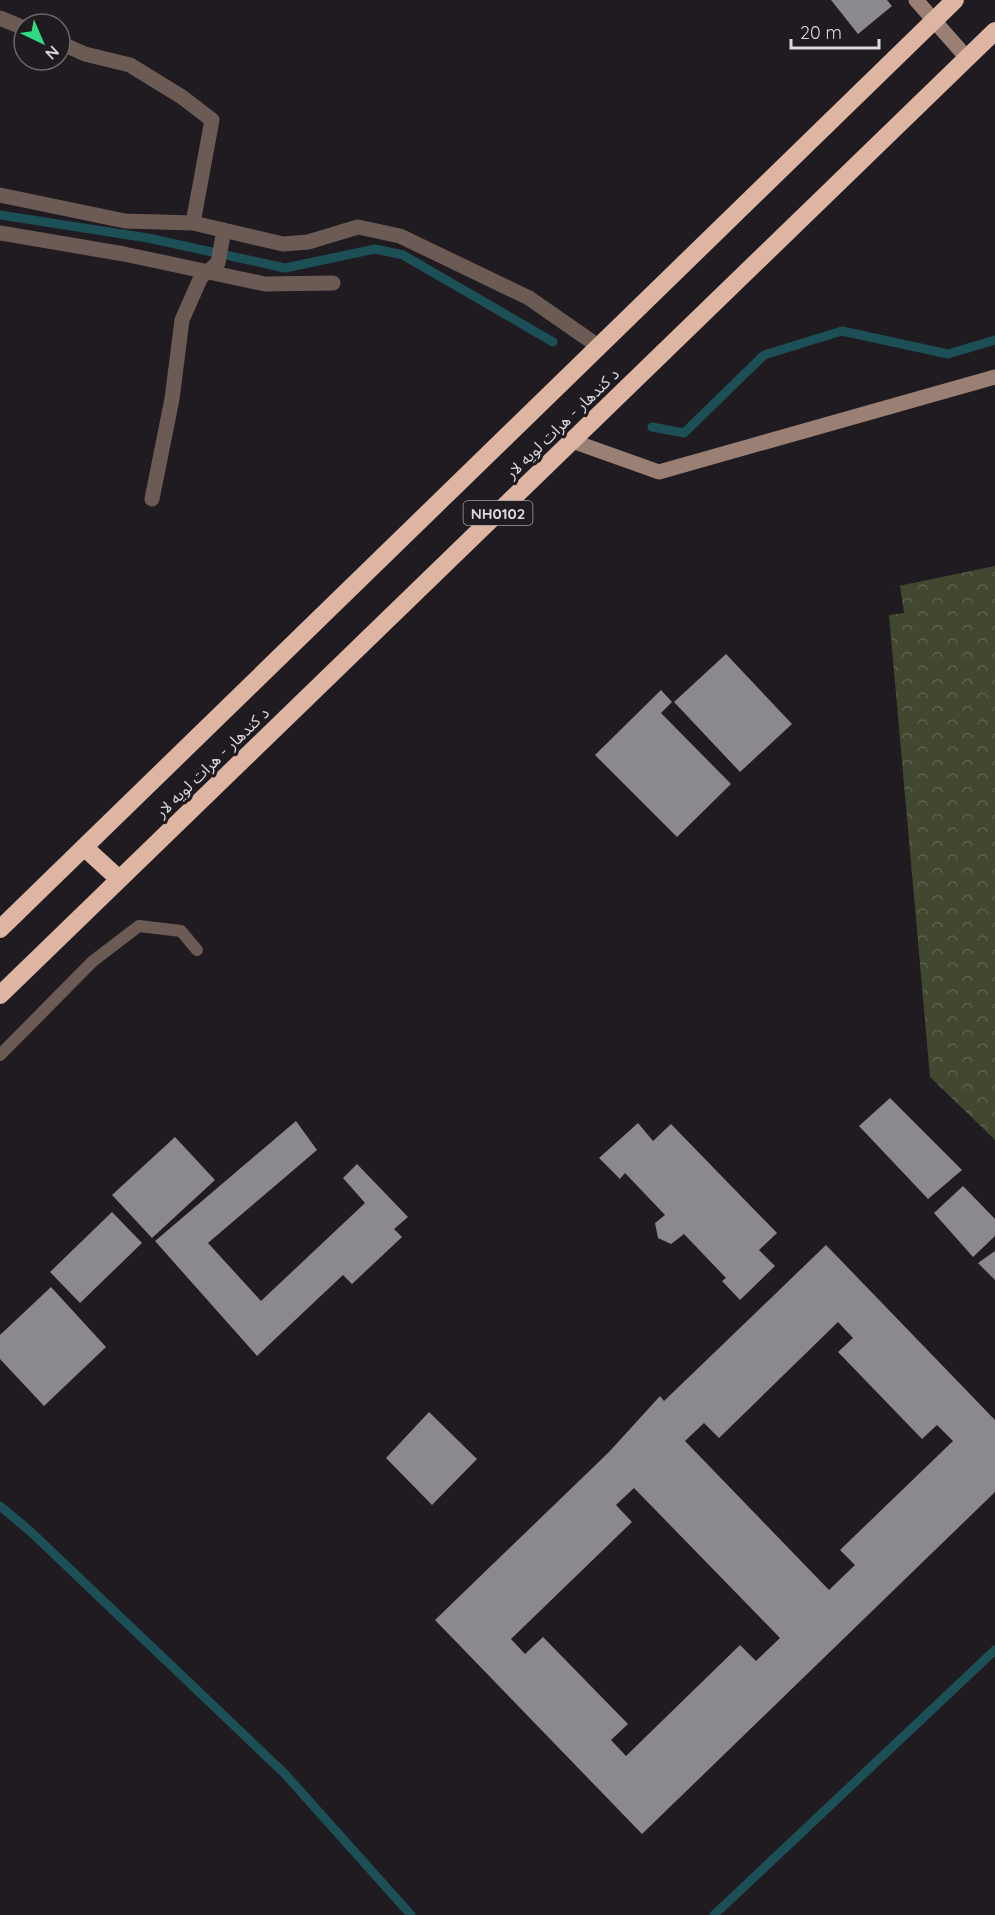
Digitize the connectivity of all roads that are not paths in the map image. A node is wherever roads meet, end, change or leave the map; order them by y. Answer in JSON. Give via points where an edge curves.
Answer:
{"nodes":[{"id":1,"x":916,"y":0,"type":"edge"},
{"id":2,"x":955,"y":0,"type":"edge"},
{"id":3,"x":933,"y":22,"type":"junction"},
{"id":4,"x":995,"y":31,"type":"edge"},
{"id":5,"x":72,"y":49,"type":"edge"},
{"id":6,"x":967,"y":58,"type":"junction"},
{"id":7,"x":0,"y":195,"type":"edge"},
{"id":8,"x":193,"y":223,"type":"junction"},
{"id":9,"x":0,"y":233,"type":"edge"},
{"id":10,"x":223,"y":236,"type":"junction"},
{"id":11,"x":213,"y":267,"type":"junction"},
{"id":12,"x":333,"y":283,"type":"dead end"},
{"id":13,"x":598,"y":346,"type":"junction"},
{"id":14,"x":995,"y":377,"type":"edge"},
{"id":15,"x":572,"y":441,"type":"junction"},
{"id":16,"x":152,"y":499,"type":"dead end"},
{"id":17,"x":84,"y":847,"type":"junction"},
{"id":18,"x":119,"y":879,"type":"junction"},
{"id":19,"x":0,"y":929,"type":"edge"},
{"id":20,"x":197,"y":950,"type":"dead end"},
{"id":21,"x":0,"y":994,"type":"edge"},
{"id":22,"x":0,"y":1055,"type":"edge"}],
"edges":[{"from":1,"to":3,"type":"street"},
{"from":2,"to":3,"type":"highway","name":"د کندهار - هرات لويه لار","number":"NH0102"},
{"from":3,"to":6,"type":"street"},
{"from":3,"to":13,"type":"highway","name":"د کندهار - هرات لويه لار","number":"NH0102"},
{"from":4,"to":6,"type":"highway","name":"د کندهار - هرات لويه لار","number":"NH0102"},
{"from":5,"to":8,"type":"street","via":[[130,65],[212,120]]},
{"from":6,"to":15,"type":"highway","name":"د کندهار - هرات لويه لار","number":"NH0102"},
{"from":7,"to":8,"type":"street","via":[[125,221]]},
{"from":8,"to":10,"type":"street"},
{"from":9,"to":11,"type":"street"},
{"from":10,"to":11,"type":"street"},
{"from":10,"to":13,"type":"street","via":[[283,244],[308,242],[358,226],[400,236],[529,298]]},
{"from":11,"to":12,"type":"street","via":[[266,284]]},
{"from":11,"to":16,"type":"street","via":[[201,277],[182,320],[172,399]]},
{"from":13,"to":17,"type":"highway","name":"د کندهار - هرات لويه لار","number":"NH0102"},
{"from":14,"to":15,"type":"street","via":[[659,472]]},
{"from":15,"to":18,"type":"highway","name":"د کندهار - هرات لويه لار","number":"NH0102"},
{"from":17,"to":18,"type":"highway"},
{"from":17,"to":19,"type":"highway","name":"د کندهار - هرات لويه لار","number":"NH0102"},
{"from":18,"to":21,"type":"highway","name":"د کندهار - هرات لويه لار","number":"NH0102"},
{"from":20,"to":22,"type":"lane","via":[[181,931],[139,926],[93,961]]}]}
